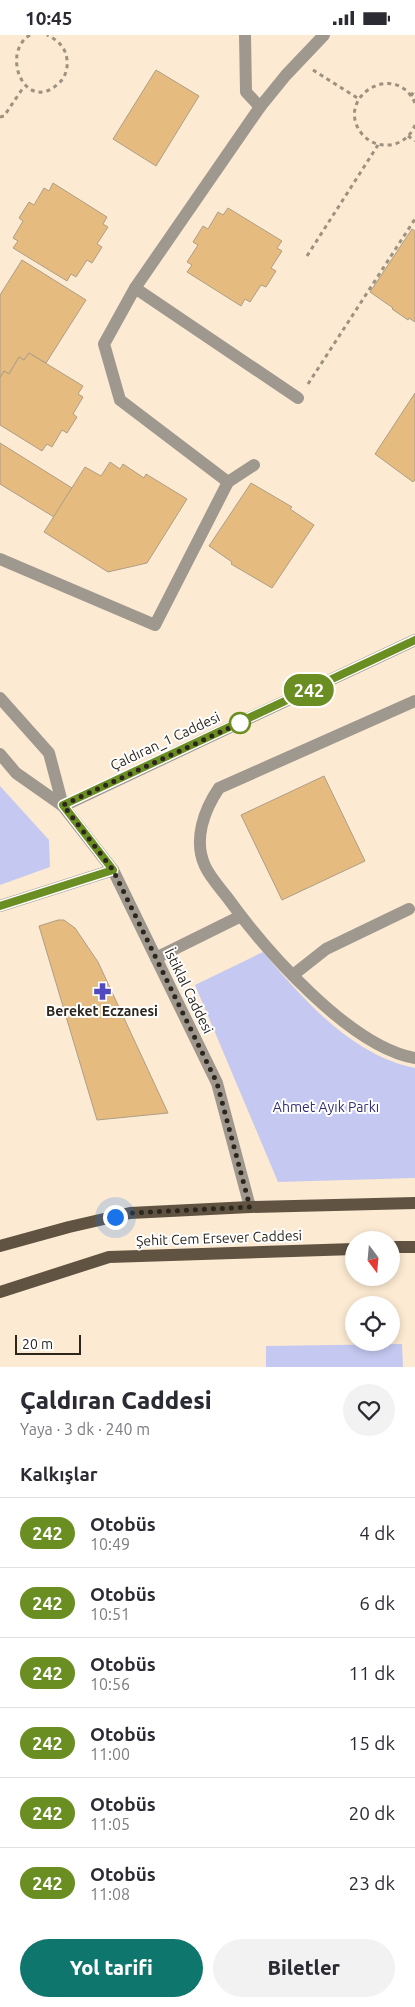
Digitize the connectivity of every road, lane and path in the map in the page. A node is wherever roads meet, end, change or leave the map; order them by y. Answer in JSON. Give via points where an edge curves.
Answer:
{"nodes":[{"id":1,"x":30,"y":35,"type":"edge"},
{"id":2,"x":47,"y":35,"type":"edge"},
{"id":3,"x":245,"y":35,"type":"edge"},
{"id":4,"x":324,"y":35,"type":"edge"},
{"id":5,"x":14,"y":47,"type":"dead end"},
{"id":6,"x":312,"y":70,"type":"dead end"},
{"id":7,"x":17,"y":83,"type":"dead end"},
{"id":8,"x":23,"y":88,"type":"junction"},
{"id":9,"x":415,"y":90,"type":"edge"},
{"id":10,"x":411,"y":96,"type":"junction"},
{"id":11,"x":359,"y":99,"type":"junction"},
{"id":12,"x":415,"y":103,"type":"edge"},
{"id":13,"x":260,"y":107,"type":"junction"},
{"id":14,"x":0,"y":117,"type":"edge"},
{"id":15,"x":415,"y":125,"type":"edge"},
{"id":16,"x":408,"y":136,"type":"junction"},
{"id":17,"x":415,"y":141,"type":"edge"},
{"id":18,"x":379,"y":145,"type":"junction"},
{"id":19,"x":415,"y":219,"type":"edge"},
{"id":20,"x":307,"y":256,"type":"dead end"},
{"id":21,"x":135,"y":288,"type":"junction"},
{"id":22,"x":298,"y":398,"type":"joint"},
{"id":23,"x":254,"y":465,"type":"dead end"},
{"id":24,"x":228,"y":482,"type":"junction"},
{"id":25,"x":0,"y":559,"type":"edge"},
{"id":26,"x":415,"y":640,"type":"edge"},
{"id":27,"x":0,"y":697,"type":"edge"},
{"id":28,"x":415,"y":701,"type":"edge"},
{"id":29,"x":0,"y":755,"type":"edge"},
{"id":30,"x":63,"y":805,"type":"junction"},
{"id":31,"x":113,"y":870,"type":"junction"},
{"id":32,"x":0,"y":906,"type":"edge"},
{"id":33,"x":409,"y":909,"type":"dead end"},
{"id":34,"x":241,"y":916,"type":"junction"},
{"id":35,"x":156,"y":958,"type":"junction"},
{"id":36,"x":293,"y":975,"type":"junction"},
{"id":37,"x":415,"y":1058,"type":"edge"},
{"id":38,"x":415,"y":1203,"type":"edge"},
{"id":39,"x":250,"y":1207,"type":"junction"},
{"id":40,"x":0,"y":1246,"type":"edge"},
{"id":41,"x":400,"y":1247,"type":"edge"},
{"id":42,"x":415,"y":1247,"type":"edge"},
{"id":43,"x":345,"y":1249,"type":"edge"},
{"id":44,"x":0,"y":1292,"type":"edge"}],
"edges":[{"from":1,"to":5,"type":"path"},
{"from":2,"to":8,"type":"path","via":[[64,49],[66,71],[52,88],[38,92]]},
{"from":3,"to":13,"type":"street","via":[[246,92]]},
{"from":4,"to":13,"type":"street"},
{"from":6,"to":11,"type":"path"},
{"from":7,"to":8,"type":"path"},
{"from":8,"to":14,"type":"path","via":[[4,116]]},
{"from":9,"to":10,"type":"path"},
{"from":10,"to":11,"type":"path","via":[[402,87],[386,83],[370,88]]},
{"from":10,"to":12,"type":"path"},
{"from":11,"to":18,"type":"path","via":[[354,115],[359,130],[370,142]]},
{"from":13,"to":21,"type":"street"},
{"from":15,"to":16,"type":"path"},
{"from":16,"to":17,"type":"path"},
{"from":16,"to":18,"type":"path","via":[[394,144]]},
{"from":18,"to":20,"type":"path"},
{"from":19,"to":22,"type":"path"},
{"from":21,"to":22,"type":"street"},
{"from":21,"to":24,"type":"street","via":[[104,344],[120,400]]},
{"from":23,"to":24,"type":"street"},
{"from":24,"to":25,"type":"street","via":[[155,625]]},
{"from":26,"to":30,"type":"street","name":"Çaldıran_1 Caddesi"},
{"from":27,"to":30,"type":"street","name":"İstiklal Caddesi","via":[[49,753]]},
{"from":28,"to":34,"type":"street","via":[[220,788],[205,813],[202,854],[205,867]]},
{"from":29,"to":30,"type":"street","name":"İstiklal Caddesi","via":[[16,773]]},
{"from":30,"to":31,"type":"street","name":"İstiklal Caddesi"},
{"from":31,"to":32,"type":"street"},
{"from":31,"to":35,"type":"street","name":"İstiklal Caddesi"},
{"from":33,"to":36,"type":"street","via":[[326,949]]},
{"from":34,"to":35,"type":"street"},
{"from":34,"to":36,"type":"street"},
{"from":35,"to":39,"type":"street","name":"İstiklal Caddesi","via":[[217,1083]]},
{"from":36,"to":37,"type":"street","via":[[335,1013],[378,1045]]},
{"from":38,"to":39,"type":"main road","name":"Şehit Cem Ersever Caddesi"},
{"from":39,"to":40,"type":"main road","name":"Şehit Cem Ersever Caddesi","via":[[130,1213]]},
{"from":41,"to":42,"type":"main road"},
{"from":43,"to":44,"type":"main road","name":"Şehit Cem Ersever Caddesi","via":[[109,1257]]}]}
